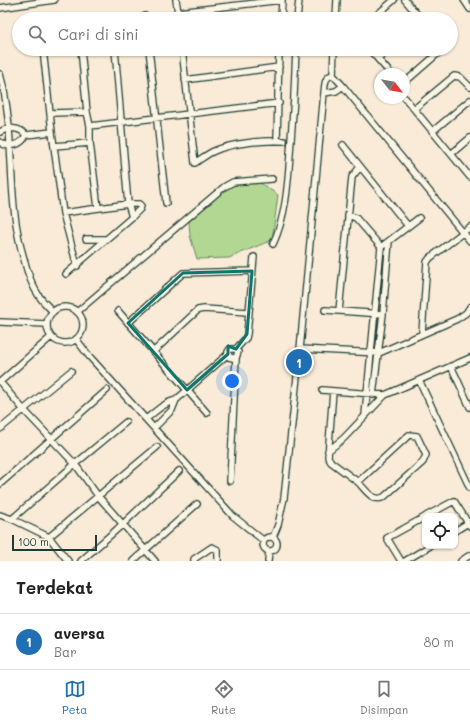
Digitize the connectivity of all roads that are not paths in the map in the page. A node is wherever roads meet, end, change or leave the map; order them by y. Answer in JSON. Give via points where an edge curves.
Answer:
{"nodes":[{"id":1,"x":54,"y":0,"type":"edge"},
{"id":2,"x":176,"y":0,"type":"edge"},
{"id":3,"x":282,"y":0,"type":"edge"},
{"id":4,"x":299,"y":0,"type":"edge"},
{"id":5,"x":338,"y":0,"type":"edge"},
{"id":6,"x":394,"y":0,"type":"edge"},
{"id":7,"x":406,"y":0,"type":"edge"},
{"id":8,"x":464,"y":0,"type":"edge"},
{"id":9,"x":32,"y":2,"type":"edge"},
{"id":10,"x":0,"y":8,"type":"edge"},
{"id":11,"x":470,"y":9,"type":"edge"},
{"id":12,"x":178,"y":12,"type":"joint"},
{"id":13,"x":281,"y":12,"type":"edge"},
{"id":14,"x":298,"y":12,"type":"edge"},
{"id":15,"x":337,"y":12,"type":"edge"},
{"id":16,"x":380,"y":12,"type":"edge"},
{"id":17,"x":415,"y":12,"type":"edge"},
{"id":18,"x":44,"y":56,"type":"edge"},
{"id":19,"x":82,"y":56,"type":"edge"},
{"id":20,"x":116,"y":56,"type":"edge"},
{"id":21,"x":150,"y":56,"type":"edge"},
{"id":22,"x":183,"y":56,"type":"edge"},
{"id":23,"x":279,"y":56,"type":"edge"},
{"id":24,"x":296,"y":56,"type":"edge"},
{"id":25,"x":334,"y":56,"type":"edge"},
{"id":26,"x":375,"y":56,"type":"edge"},
{"id":27,"x":382,"y":56,"type":"edge"},
{"id":28,"x":435,"y":56,"type":"edge"},
{"id":29,"x":378,"y":59,"type":"junction"},
{"id":30,"x":279,"y":67,"type":"junction"},
{"id":31,"x":386,"y":68,"type":"edge"},
{"id":32,"x":0,"y":74,"type":"edge"},
{"id":33,"x":333,"y":75,"type":"junction"},
{"id":34,"x":410,"y":77,"type":"edge"},
{"id":35,"x":185,"y":80,"type":"junction"},
{"id":36,"x":343,"y":86,"type":"junction"},
{"id":37,"x":470,"y":87,"type":"edge"},
{"id":38,"x":324,"y":93,"type":"junction"},
{"id":39,"x":470,"y":100,"type":"edge"},
{"id":40,"x":279,"y":103,"type":"junction"},
{"id":41,"x":410,"y":104,"type":"edge"},
{"id":42,"x":414,"y":109,"type":"junction"},
{"id":43,"x":87,"y":112,"type":"junction"},
{"id":44,"x":50,"y":113,"type":"junction"},
{"id":45,"x":190,"y":114,"type":"junction"},
{"id":46,"x":156,"y":118,"type":"junction"},
{"id":47,"x":122,"y":122,"type":"junction"},
{"id":48,"x":90,"y":126,"type":"junction"},
{"id":49,"x":10,"y":129,"type":"junction"},
{"id":50,"x":433,"y":131,"type":"junction"},
{"id":51,"x":0,"y":132,"type":"edge"},
{"id":52,"x":52,"y":132,"type":"junction"},
{"id":53,"x":26,"y":135,"type":"junction"},
{"id":54,"x":470,"y":138,"type":"edge"},
{"id":55,"x":277,"y":141,"type":"junction"},
{"id":56,"x":284,"y":141,"type":"dead end"},
{"id":57,"x":0,"y":142,"type":"edge"},
{"id":58,"x":90,"y":143,"type":"junction"},
{"id":59,"x":10,"y":145,"type":"junction"},
{"id":60,"x":343,"y":145,"type":"dead end"},
{"id":61,"x":54,"y":146,"type":"junction"},
{"id":62,"x":451,"y":154,"type":"junction"},
{"id":63,"x":360,"y":167,"type":"junction"},
{"id":64,"x":470,"y":176,"type":"edge"},
{"id":65,"x":272,"y":180,"type":"dead end"},
{"id":66,"x":166,"y":203,"type":"dead end"},
{"id":67,"x":128,"y":204,"type":"junction"},
{"id":68,"x":98,"y":208,"type":"junction"},
{"id":69,"x":63,"y":213,"type":"junction"},
{"id":70,"x":348,"y":215,"type":"junction"},
{"id":71,"x":132,"y":218,"type":"junction"},
{"id":72,"x":419,"y":218,"type":"dead end"},
{"id":73,"x":408,"y":226,"type":"junction"},
{"id":74,"x":470,"y":227,"type":"edge"},
{"id":75,"x":463,"y":232,"type":"junction"},
{"id":76,"x":86,"y":239,"type":"dead end"},
{"id":77,"x":106,"y":239,"type":"junction"},
{"id":78,"x":389,"y":241,"type":"junction"},
{"id":79,"x":470,"y":241,"type":"edge"},
{"id":80,"x":273,"y":244,"type":"dead end"},
{"id":81,"x":381,"y":247,"type":"junction"},
{"id":82,"x":254,"y":257,"type":"dead end"},
{"id":83,"x":77,"y":266,"type":"junction"},
{"id":84,"x":252,"y":271,"type":"junction"},
{"id":85,"x":66,"y":274,"type":"dead end"},
{"id":86,"x":470,"y":307,"type":"edge"},
{"id":87,"x":325,"y":310,"type":"dead end"},
{"id":88,"x":118,"y":311,"type":"dead end"},
{"id":89,"x":339,"y":311,"type":"junction"},
{"id":90,"x":53,"y":312,"type":"junction"},
{"id":91,"x":77,"y":312,"type":"junction"},
{"id":92,"x":248,"y":312,"type":"junction"},
{"id":93,"x":374,"y":314,"type":"junction"},
{"id":94,"x":383,"y":314,"type":"junction"},
{"id":95,"x":0,"y":322,"type":"edge"},
{"id":96,"x":128,"y":323,"type":"junction"},
{"id":97,"x":47,"y":324,"type":"junction"},
{"id":98,"x":422,"y":334,"type":"junction"},
{"id":99,"x":51,"y":337,"type":"junction"},
{"id":100,"x":76,"y":339,"type":"junction"},
{"id":101,"x":300,"y":348,"type":"junction"},
{"id":102,"x":236,"y":349,"type":"junction"},
{"id":103,"x":153,"y":352,"type":"junction"},
{"id":104,"x":372,"y":353,"type":"junction"},
{"id":105,"x":379,"y":353,"type":"junction"},
{"id":106,"x":228,"y":354,"type":"junction"},
{"id":107,"x":236,"y":358,"type":"junction"},
{"id":108,"x":470,"y":358,"type":"edge"},
{"id":109,"x":451,"y":366,"type":"junction"},
{"id":110,"x":71,"y":371,"type":"dead end"},
{"id":111,"x":419,"y":380,"type":"junction"},
{"id":112,"x":0,"y":382,"type":"edge"},
{"id":113,"x":107,"y":390,"type":"dead end"},
{"id":114,"x":187,"y":390,"type":"junction"},
{"id":115,"x":322,"y":390,"type":"dead end"},
{"id":116,"x":333,"y":391,"type":"junction"},
{"id":117,"x":370,"y":395,"type":"junction"},
{"id":118,"x":385,"y":395,"type":"junction"},
{"id":119,"x":176,"y":400,"type":"junction"},
{"id":120,"x":470,"y":406,"type":"edge"},
{"id":121,"x":23,"y":409,"type":"junction"},
{"id":122,"x":158,"y":409,"type":"junction"},
{"id":123,"x":207,"y":413,"type":"dead end"},
{"id":124,"x":365,"y":415,"type":"junction"},
{"id":125,"x":165,"y":417,"type":"junction"},
{"id":126,"x":146,"y":419,"type":"junction"},
{"id":127,"x":126,"y":422,"type":"dead end"},
{"id":128,"x":154,"y":428,"type":"junction"},
{"id":129,"x":0,"y":429,"type":"edge"},
{"id":130,"x":51,"y":438,"type":"junction"},
{"id":131,"x":157,"y":447,"type":"dead end"},
{"id":132,"x":328,"y":451,"type":"junction"},
{"id":133,"x":75,"y":464,"type":"junction"},
{"id":134,"x":179,"y":471,"type":"dead end"},
{"id":135,"x":230,"y":481,"type":"dead end"},
{"id":136,"x":358,"y":482,"type":"junction"},
{"id":137,"x":0,"y":484,"type":"edge"},
{"id":138,"x":470,"y":488,"type":"edge"},
{"id":139,"x":98,"y":496,"type":"junction"},
{"id":140,"x":197,"y":504,"type":"dead end"},
{"id":141,"x":432,"y":513,"type":"edge"},
{"id":142,"x":0,"y":515,"type":"edge"},
{"id":143,"x":422,"y":518,"type":"edge"},
{"id":144,"x":12,"y":519,"type":"junction"},
{"id":145,"x":122,"y":524,"type":"junction"},
{"id":146,"x":469,"y":525,"type":"edge"},
{"id":147,"x":458,"y":530,"type":"edge"},
{"id":148,"x":273,"y":536,"type":"junction"},
{"id":149,"x":49,"y":537,"type":"junction"},
{"id":150,"x":264,"y":541,"type":"junction"},
{"id":151,"x":425,"y":549,"type":"edge"},
{"id":152,"x":146,"y":550,"type":"junction"},
{"id":153,"x":269,"y":551,"type":"junction"},
{"id":154,"x":470,"y":555,"type":"edge"},
{"id":155,"x":68,"y":561,"type":"edge"},
{"id":156,"x":81,"y":561,"type":"edge"},
{"id":157,"x":133,"y":561,"type":"edge"},
{"id":158,"x":155,"y":561,"type":"edge"},
{"id":159,"x":194,"y":561,"type":"edge"},
{"id":160,"x":218,"y":561,"type":"edge"},
{"id":161,"x":268,"y":561,"type":"edge"},
{"id":162,"x":401,"y":561,"type":"edge"},
{"id":163,"x":405,"y":561,"type":"edge"},
{"id":164,"x":461,"y":561,"type":"edge"}],
"edges":[{"from":1,"to":9,"type":"street"},
{"from":2,"to":12,"type":"street"},
{"from":3,"to":12,"type":"street"},
{"from":3,"to":13,"type":"street"},
{"from":4,"to":14,"type":"street"},
{"from":5,"to":15,"type":"street"},
{"from":6,"to":16,"type":"street"},
{"from":7,"to":17,"type":"street"},
{"from":8,"to":11,"type":"street"},
{"from":9,"to":10,"type":"street"},
{"from":18,"to":44,"type":"street"},
{"from":19,"to":43,"type":"street"},
{"from":20,"to":47,"type":"street"},
{"from":21,"to":46,"type":"street"},
{"from":22,"to":35,"type":"street"},
{"from":23,"to":30,"type":"street"},
{"from":24,"to":80,"type":"street","via":[[287,190],[280,226]]},
{"from":25,"to":33,"type":"street"},
{"from":26,"to":29,"type":"street"},
{"from":27,"to":29,"type":"street"},
{"from":28,"to":34,"type":"street"},
{"from":29,"to":31,"type":"street"},
{"from":30,"to":35,"type":"street"},
{"from":30,"to":40,"type":"street"},
{"from":32,"to":49,"type":"street"},
{"from":33,"to":36,"type":"street"},
{"from":33,"to":38,"type":"street","via":[[326,79]]},
{"from":35,"to":45,"type":"street"},
{"from":36,"to":38,"type":"street","via":[[336,91]]},
{"from":36,"to":75,"type":"street"},
{"from":37,"to":42,"type":"street","via":[[460,77],[454,76]]},
{"from":38,"to":101,"type":"street"},
{"from":39,"to":50,"type":"street"},
{"from":40,"to":45,"type":"street"},
{"from":40,"to":55,"type":"street"},
{"from":41,"to":42,"type":"street"},
{"from":42,"to":50,"type":"street"},
{"from":43,"to":44,"type":"street"},
{"from":43,"to":48,"type":"street"},
{"from":44,"to":52,"type":"street"},
{"from":45,"to":46,"type":"street"},
{"from":45,"to":55,"type":"street","via":[[195,163],[218,150],[236,145]]},
{"from":46,"to":47,"type":"street"},
{"from":46,"to":66,"type":"street"},
{"from":47,"to":48,"type":"street"},
{"from":47,"to":67,"type":"street"},
{"from":48,"to":58,"type":"street"},
{"from":49,"to":51,"type":"street"},
{"from":49,"to":53,"type":"street","via":[[21,130]]},
{"from":49,"to":59,"type":"street"},
{"from":50,"to":62,"type":"street"},
{"from":52,"to":53,"type":"street"},
{"from":52,"to":61,"type":"street"},
{"from":53,"to":59,"type":"street","via":[[22,142]]},
{"from":54,"to":62,"type":"street"},
{"from":55,"to":56,"type":"street"},
{"from":57,"to":59,"type":"street"},
{"from":58,"to":61,"type":"street"},
{"from":58,"to":68,"type":"street"},
{"from":59,"to":90,"type":"street","via":[[15,225],[21,250],[27,271],[39,296]]},
{"from":60,"to":63,"type":"street"},
{"from":61,"to":69,"type":"street"},
{"from":62,"to":64,"type":"street"},
{"from":63,"to":70,"type":"street","via":[[352,177]]},
{"from":63,"to":73,"type":"street"},
{"from":65,"to":91,"type":"street","via":[[233,182],[224,187]]},
{"from":67,"to":68,"type":"street"},
{"from":67,"to":71,"type":"street"},
{"from":67,"to":71,"type":"street","via":[[139,204],[142,208]]},
{"from":68,"to":69,"type":"street"},
{"from":69,"to":83,"type":"street"},
{"from":70,"to":81,"type":"street","via":[[356,218]]},
{"from":70,"to":89,"type":"street"},
{"from":71,"to":77,"type":"street"},
{"from":72,"to":73,"type":"street"},
{"from":73,"to":78,"type":"street"},
{"from":74,"to":75,"type":"street"},
{"from":75,"to":79,"type":"street"},
{"from":75,"to":98,"type":"street","via":[[427,262]]},
{"from":76,"to":77,"type":"street"},
{"from":77,"to":83,"type":"street"},
{"from":78,"to":81,"type":"street"},
{"from":78,"to":94,"type":"street"},
{"from":81,"to":93,"type":"street"},
{"from":82,"to":84,"type":"street"},
{"from":83,"to":85,"type":"street"},
{"from":84,"to":92,"type":"street"},
{"from":84,"to":96,"type":"street","via":[[183,273]]},
{"from":86,"to":98,"type":"street","via":[[457,319]]},
{"from":87,"to":89,"type":"street"},
{"from":88,"to":96,"type":"street"},
{"from":89,"to":93,"type":"street"},
{"from":90,"to":91,"type":"street","via":[[63,308]]},
{"from":90,"to":97,"type":"street"},
{"from":91,"to":100,"type":"street","via":[[81,317],[82,328]]},
{"from":92,"to":102,"type":"street","via":[[246,338]]},
{"from":92,"to":103,"type":"street","via":[[198,310]]},
{"from":93,"to":94,"type":"street"},
{"from":93,"to":104,"type":"street"},
{"from":94,"to":105,"type":"street"},
{"from":95,"to":97,"type":"street"},
{"from":96,"to":103,"type":"street"},
{"from":97,"to":99,"type":"street"},
{"from":98,"to":105,"type":"street"},
{"from":99,"to":100,"type":"street","via":[[61,343]]},
{"from":99,"to":112,"type":"street"},
{"from":100,"to":126,"type":"street"},
{"from":101,"to":104,"type":"street"},
{"from":101,"to":148,"type":"street","via":[[284,498]]},
{"from":102,"to":106,"type":"street","via":[[230,349]]},
{"from":102,"to":107,"type":"street"},
{"from":103,"to":114,"type":"street"},
{"from":104,"to":105,"type":"street"},
{"from":104,"to":117,"type":"street"},
{"from":105,"to":117,"type":"street"},
{"from":106,"to":107,"type":"street","via":[[231,358]]},
{"from":106,"to":114,"type":"street"},
{"from":107,"to":135,"type":"street"},
{"from":108,"to":109,"type":"street"},
{"from":109,"to":111,"type":"street"},
{"from":109,"to":120,"type":"street"},
{"from":110,"to":121,"type":"street"},
{"from":111,"to":118,"type":"street"},
{"from":111,"to":138,"type":"street"},
{"from":112,"to":121,"type":"street"},
{"from":113,"to":130,"type":"street"},
{"from":114,"to":119,"type":"street"},
{"from":114,"to":123,"type":"street"},
{"from":115,"to":116,"type":"street"},
{"from":116,"to":117,"type":"street"},
{"from":116,"to":132,"type":"street"},
{"from":117,"to":118,"type":"street"},
{"from":117,"to":124,"type":"street"},
{"from":118,"to":124,"type":"street"},
{"from":119,"to":122,"type":"street"},
{"from":119,"to":125,"type":"street","via":[[172,410]]},
{"from":121,"to":129,"type":"street"},
{"from":121,"to":130,"type":"street"},
{"from":122,"to":125,"type":"street"},
{"from":122,"to":126,"type":"street"},
{"from":124,"to":132,"type":"street"},
{"from":125,"to":128,"type":"street"},
{"from":126,"to":128,"type":"street"},
{"from":127,"to":133,"type":"street"},
{"from":128,"to":150,"type":"street","via":[[234,516]]},
{"from":130,"to":133,"type":"street"},
{"from":130,"to":137,"type":"street"},
{"from":131,"to":139,"type":"street"},
{"from":132,"to":136,"type":"street","via":[[331,462]]},
{"from":133,"to":139,"type":"street"},
{"from":133,"to":144,"type":"street"},
{"from":134,"to":145,"type":"street"},
{"from":136,"to":136,"type":"street","via":[[409,435],[417,436],[426,455],[423,462],[384,497],[373,498]]},
{"from":139,"to":145,"type":"street"},
{"from":139,"to":149,"type":"street"},
{"from":140,"to":152,"type":"street"},
{"from":141,"to":146,"type":"street","via":[[454,501]]},
{"from":142,"to":144,"type":"street"},
{"from":143,"to":162,"type":"street","via":[[387,538]]},
{"from":144,"to":149,"type":"street"},
{"from":145,"to":152,"type":"street"},
{"from":145,"to":156,"type":"street"},
{"from":146,"to":147,"type":"street"},
{"from":148,"to":150,"type":"street","via":[[267,537]]},
{"from":148,"to":153,"type":"street","via":[[278,546]]},
{"from":149,"to":155,"type":"street"},
{"from":150,"to":153,"type":"street","via":[[264,548]]},
{"from":151,"to":163,"type":"street"},
{"from":152,"to":157,"type":"street"},
{"from":152,"to":158,"type":"street"},
{"from":153,"to":161,"type":"street"},
{"from":154,"to":164,"type":"street"},
{"from":159,"to":160,"type":"street","via":[[212,547],[218,550]]}]}
